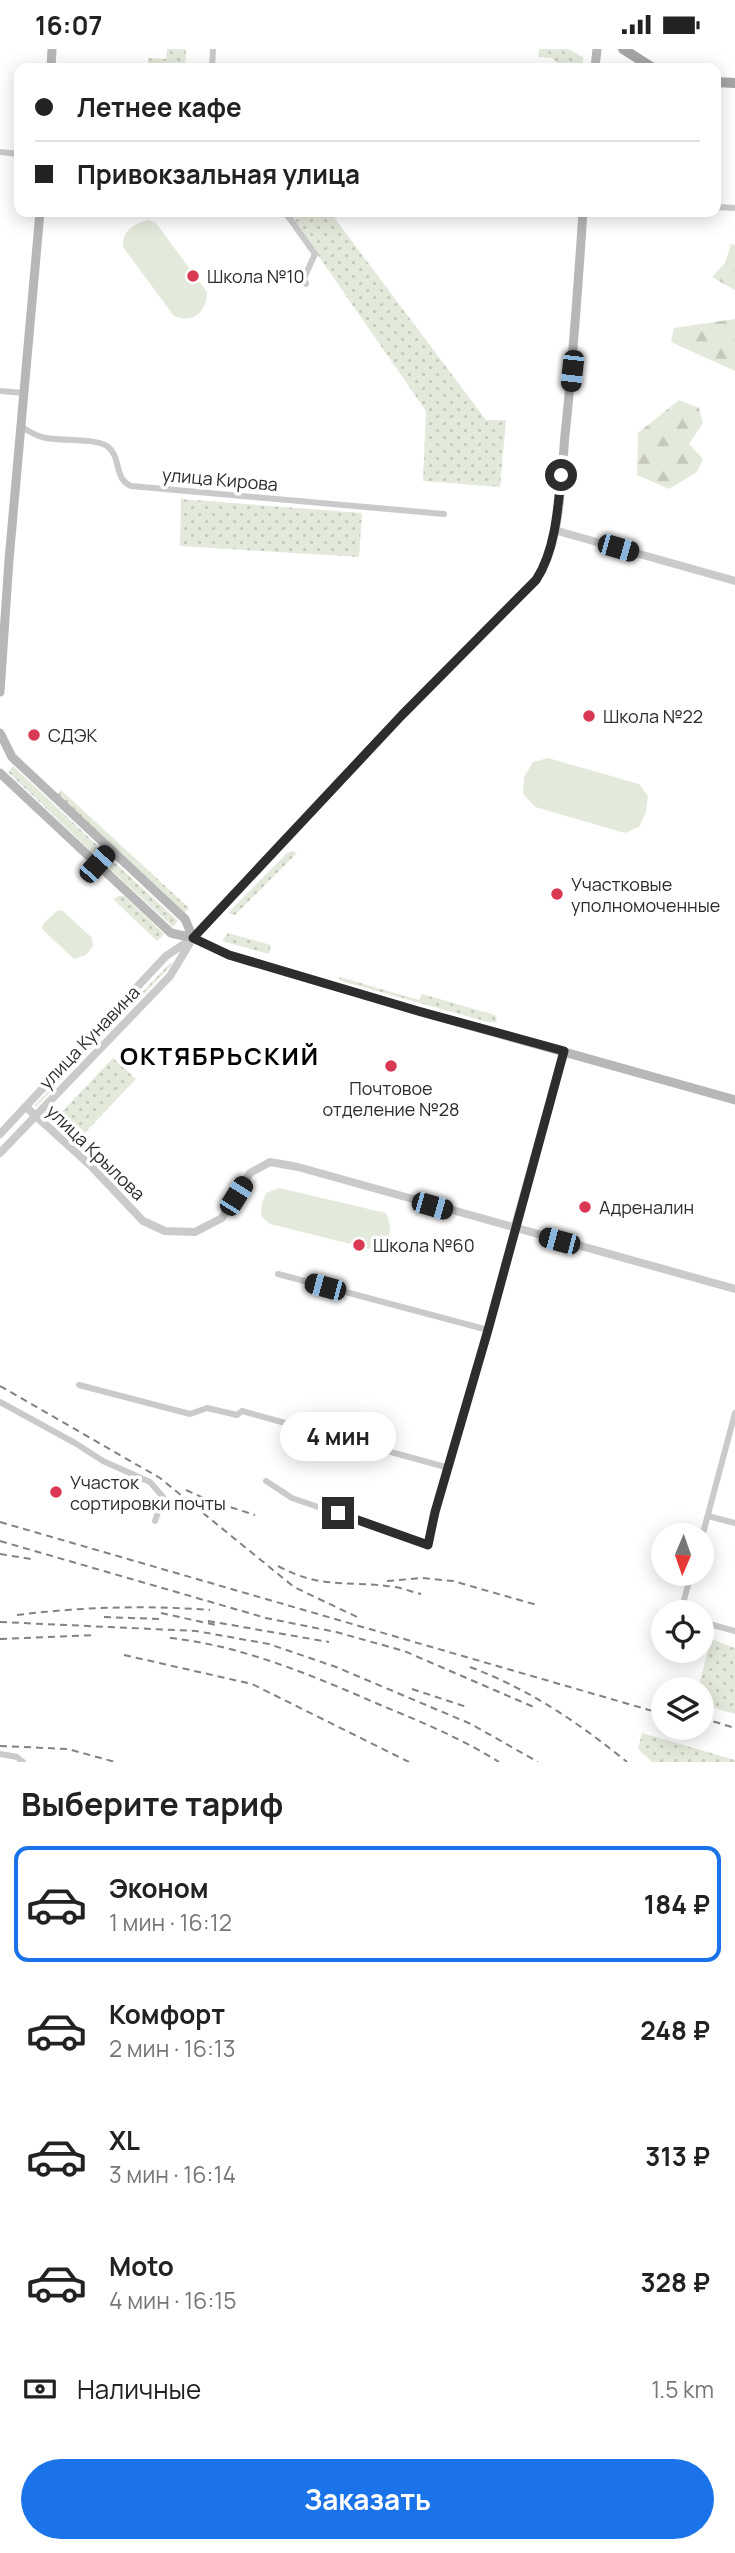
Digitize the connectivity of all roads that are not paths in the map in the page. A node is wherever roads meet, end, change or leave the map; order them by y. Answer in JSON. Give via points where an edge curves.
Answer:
{"nodes":[{"id":1,"x":623,"y":49,"type":"edge"},
{"id":2,"x":645,"y":63,"type":"edge"},
{"id":3,"x":40,"y":217,"type":"edge"},
{"id":4,"x":289,"y":217,"type":"edge"},
{"id":5,"x":583,"y":217,"type":"edge"},
{"id":6,"x":306,"y":284,"type":"dead end"},
{"id":7,"x":0,"y":391,"type":"edge"},
{"id":8,"x":24,"y":393,"type":"junction"},
{"id":9,"x":21,"y":427,"type":"junction"},
{"id":10,"x":444,"y":514,"type":"dead end"},
{"id":11,"x":554,"y":530,"type":"junction"},
{"id":12,"x":735,"y":581,"type":"edge"},
{"id":13,"x":0,"y":692,"type":"edge"},
{"id":14,"x":0,"y":733,"type":"edge"},
{"id":15,"x":0,"y":756,"type":"edge"},
{"id":16,"x":12,"y":758,"type":"junction"},
{"id":17,"x":0,"y":773,"type":"edge"},
{"id":18,"x":110,"y":849,"type":"junction"},
{"id":19,"x":97,"y":864,"type":"junction"},
{"id":20,"x":193,"y":938,"type":"junction"},
{"id":21,"x":564,"y":1051,"type":"junction"},
{"id":22,"x":735,"y":1100,"type":"edge"},
{"id":23,"x":26,"y":1107,"type":"junction"},
{"id":24,"x":36,"y":1115,"type":"junction"},
{"id":25,"x":0,"y":1134,"type":"edge"},
{"id":26,"x":0,"y":1153,"type":"edge"},
{"id":27,"x":514,"y":1229,"type":"junction"},
{"id":28,"x":278,"y":1274,"type":"dead end"},
{"id":29,"x":735,"y":1289,"type":"edge"},
{"id":30,"x":488,"y":1330,"type":"junction"},
{"id":31,"x":79,"y":1385,"type":"dead end"},
{"id":32,"x":0,"y":1402,"type":"edge"},
{"id":33,"x":735,"y":1413,"type":"edge"},
{"id":34,"x":449,"y":1468,"type":"junction"},
{"id":35,"x":266,"y":1481,"type":"dead end"},
{"id":36,"x":708,"y":1516,"type":"junction"},
{"id":37,"x":155,"y":1521,"type":"dead end"},
{"id":38,"x":706,"y":1523,"type":"edge"},
{"id":39,"x":735,"y":1523,"type":"edge"},
{"id":40,"x":714,"y":1625,"type":"edge"},
{"id":41,"x":735,"y":1631,"type":"edge"},
{"id":42,"x":0,"y":1754,"type":"edge"},
{"id":43,"x":23,"y":1762,"type":"edge"}],
"edges":[{"from":1,"to":2,"type":"main road"},
{"from":3,"to":8,"type":"main road"},
{"from":4,"to":6,"type":"street","via":[[315,254],[304,278]]},
{"from":5,"to":11,"type":"main road","name":"улица Кунавина"},
{"from":7,"to":8,"type":"street"},
{"from":8,"to":9,"type":"main road"},
{"from":9,"to":10,"type":"street","name":"улица Кирова","via":[[48,439],[108,447],[119,476],[131,486]]},
{"from":9,"to":13,"type":"main road"},
{"from":11,"to":12,"type":"street"},
{"from":11,"to":20,"type":"main road","name":"улица Кунавина","via":[[536,580]]},
{"from":14,"to":16,"type":"main road"},
{"from":15,"to":16,"type":"main road"},
{"from":16,"to":18,"type":"main road"},
{"from":17,"to":19,"type":"main road"},
{"from":18,"to":19,"type":"street"},
{"from":18,"to":20,"type":"main road","via":[[184,919]]},
{"from":19,"to":20,"type":"main road","via":[[171,933]]},
{"from":20,"to":21,"type":"main road","via":[[229,955]]},
{"from":20,"to":23,"type":"street","name":"улица Кунавина","via":[[166,956]]},
{"from":20,"to":24,"type":"street","name":"улица Кунавина","via":[[170,976]]},
{"from":21,"to":22,"type":"main road"},
{"from":21,"to":27,"type":"street"},
{"from":23,"to":24,"type":"street","name":"улица Крылова"},
{"from":23,"to":25,"type":"street","name":"улица Кунавина"},
{"from":24,"to":26,"type":"street","name":"улица Кунавина"},
{"from":24,"to":27,"type":"street","name":"улица Крылова","via":[[143,1220],[165,1231],[195,1232],[222,1218],[250,1173],[270,1162]]},
{"from":27,"to":29,"type":"street"},
{"from":27,"to":30,"type":"street"},
{"from":28,"to":30,"type":"street"},
{"from":30,"to":34,"type":"street"},
{"from":31,"to":34,"type":"street","via":[[190,1415],[207,1408],[237,1415],[242,1411]]},
{"from":32,"to":37,"type":"street","via":[[103,1461],[150,1482],[163,1497]]},
{"from":33,"to":36,"type":"street"},
{"from":34,"to":35,"type":"street","via":[[428,1545],[292,1498]]},
{"from":36,"to":38,"type":"street"},
{"from":36,"to":39,"type":"street"},
{"from":40,"to":41,"type":"street"},
{"from":42,"to":43,"type":"street"}]}
